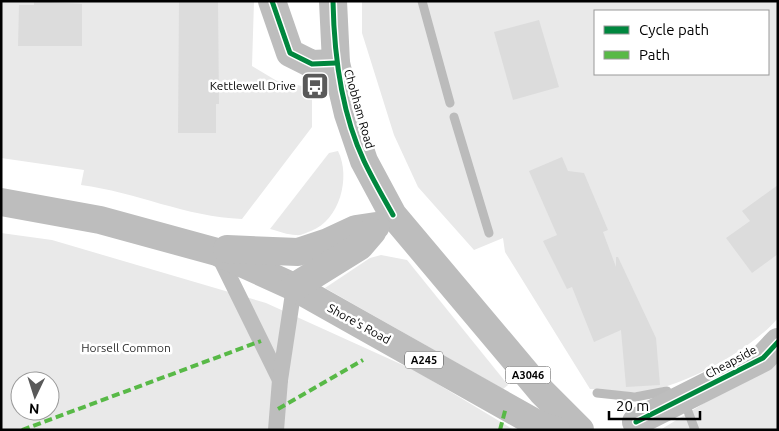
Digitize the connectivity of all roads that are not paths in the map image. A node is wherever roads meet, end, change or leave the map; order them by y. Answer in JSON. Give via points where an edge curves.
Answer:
{"nodes":[{"id":1,"x":272,"y":1,"type":"edge"},
{"id":2,"x":332,"y":1,"type":"edge"},
{"id":3,"x":336,"y":63,"type":"junction"},
{"id":4,"x":1,"y":202,"type":"edge"},
{"id":5,"x":384,"y":221,"type":"junction"},
{"id":6,"x":217,"y":252,"type":"junction"},
{"id":7,"x":294,"y":287,"type":"junction"},
{"id":8,"x":778,"y":342,"type":"edge"},
{"id":9,"x":280,"y":380,"type":"junction"},
{"id":10,"x":636,"y":422,"type":"dead end"},
{"id":11,"x":276,"y":430,"type":"edge"},
{"id":12,"x":556,"y":430,"type":"edge"},
{"id":13,"x":580,"y":430,"type":"edge"}],
"edges":[{"from":1,"to":3,"type":"main road","via":[[290,53],[312,64]]},
{"from":2,"to":3,"type":"main road","name":"Chobham Road","number":"A3046"},
{"from":3,"to":5,"type":"main road","name":"Chobham Road","number":"A3046","via":[[358,146]]},
{"from":4,"to":6,"type":"main road","name":"Shore's Road","number":"A245","via":[[100,220]]},
{"from":5,"to":6,"type":"main road","name":"Shore's Road","number":"A245","via":[[298,252],[228,249]]},
{"from":5,"to":7,"type":"main road","via":[[360,246]]},
{"from":5,"to":13,"type":"main road","name":"Chobham Road","number":"A3046"},
{"from":6,"to":7,"type":"main road","name":"Shore's Road","number":"A245"},
{"from":6,"to":9,"type":"lane"},
{"from":7,"to":9,"type":"lane"},
{"from":7,"to":12,"type":"main road","name":"Shore's Road","number":"A245","via":[[539,425]]},
{"from":8,"to":10,"type":"main road","name":"Cheapside","via":[[762,358]]},
{"from":9,"to":11,"type":"lane"}]}
